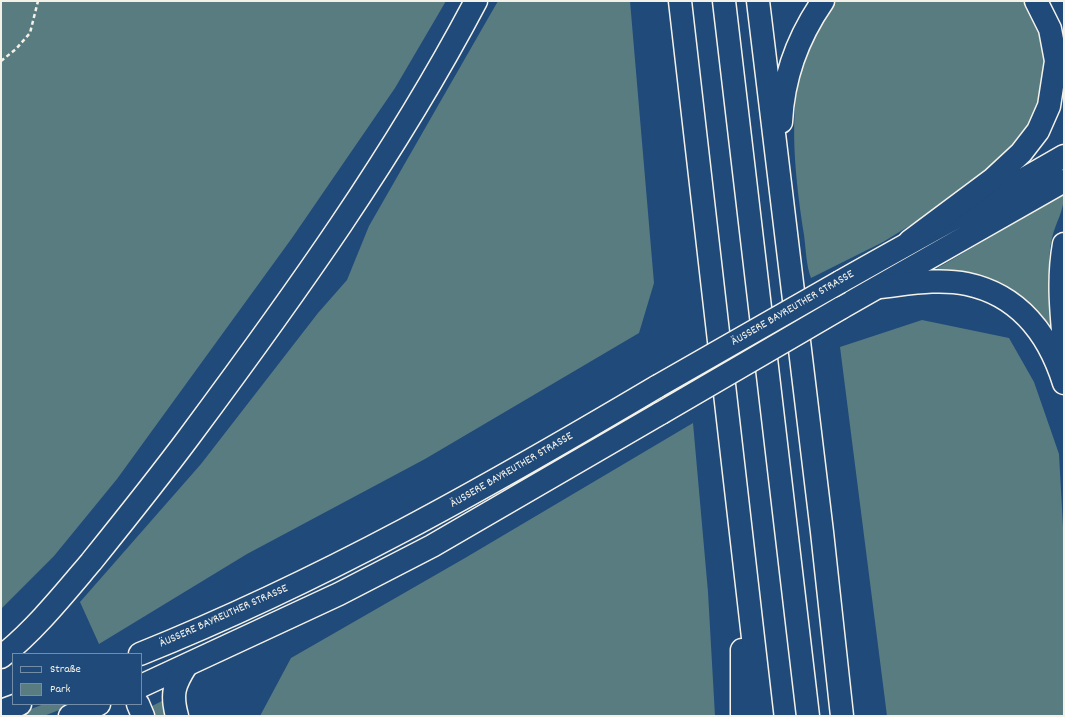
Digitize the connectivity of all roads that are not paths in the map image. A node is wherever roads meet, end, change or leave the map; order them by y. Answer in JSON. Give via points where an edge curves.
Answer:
{"nodes":[{"id":1,"x":476,"y":1,"type":"edge"},
{"id":2,"x":680,"y":1,"type":"edge"},
{"id":3,"x":724,"y":1,"type":"edge"},
{"id":4,"x":758,"y":1,"type":"edge"},
{"id":5,"x":824,"y":1,"type":"edge"},
{"id":6,"x":1036,"y":1,"type":"edge"},
{"id":7,"x":1064,"y":156,"type":"edge"},
{"id":8,"x":779,"y":169,"type":"junction"},
{"id":9,"x":1064,"y":181,"type":"edge"},
{"id":10,"x":910,"y":241,"type":"junction"},
{"id":11,"x":1064,"y":244,"type":"edge"},
{"id":12,"x":879,"y":287,"type":"junction"},
{"id":13,"x":1064,"y":342,"type":"edge"},
{"id":14,"x":1064,"y":383,"type":"edge"},
{"id":15,"x":742,"y":549,"type":"junction"},
{"id":16,"x":142,"y":653,"type":"edge"},
{"id":17,"x":1,"y":657,"type":"edge"},
{"id":18,"x":186,"y":666,"type":"junction"},
{"id":19,"x":142,"y":686,"type":"edge"},
{"id":20,"x":17,"y":705,"type":"edge"},
{"id":21,"x":97,"y":705,"type":"edge"},
{"id":22,"x":138,"y":705,"type":"edge"},
{"id":23,"x":1,"y":711,"type":"edge"},
{"id":24,"x":70,"y":716,"type":"edge"},
{"id":25,"x":143,"y":716,"type":"edge"},
{"id":26,"x":176,"y":716,"type":"edge"},
{"id":27,"x":742,"y":716,"type":"edge"},
{"id":28,"x":762,"y":716,"type":"edge"},
{"id":29,"x":808,"y":716,"type":"edge"},
{"id":30,"x":842,"y":716,"type":"edge"}],
"edges":[{"from":1,"to":17,"type":"main road","via":[[449,53],[363,192],[280,314],[142,500],[41,620]]},
{"from":2,"to":15,"type":"main road"},
{"from":3,"to":29,"type":"main road"},
{"from":4,"to":8,"type":"main road"},
{"from":5,"to":8,"type":"main road","via":[[810,20],[795,52],[786,83]]},
{"from":6,"to":10,"type":"main road","via":[[1050,29],[1056,61],[1049,106],[1038,131],[1021,153],[993,179]]},
{"from":7,"to":10,"type":"main road"},
{"from":8,"to":30,"type":"main road"},
{"from":9,"to":12,"type":"main road"},
{"from":10,"to":16,"type":"main road","name":"ÄUSSERE BAYREUTHER STRASSE","bridge":true,"via":[[496,481],[384,542],[253,606]]},
{"from":11,"to":13,"type":"main road","via":[[1060,265],[1060,292]]},
{"from":12,"to":14,"type":"main road","via":[[946,282],[968,284],[992,293],[1014,306],[1033,322],[1057,360]]},
{"from":12,"to":18,"type":"main road","bridge":true,"via":[[432,546],[339,594]]},
{"from":15,"to":27,"type":"main road"},
{"from":15,"to":28,"type":"main road"},
{"from":18,"to":19,"type":"main road"},
{"from":18,"to":26,"type":"main road","via":[[174,688]]},
{"from":20,"to":23,"type":"main road"},
{"from":21,"to":24,"type":"main road"},
{"from":22,"to":25,"type":"main road"}]}
